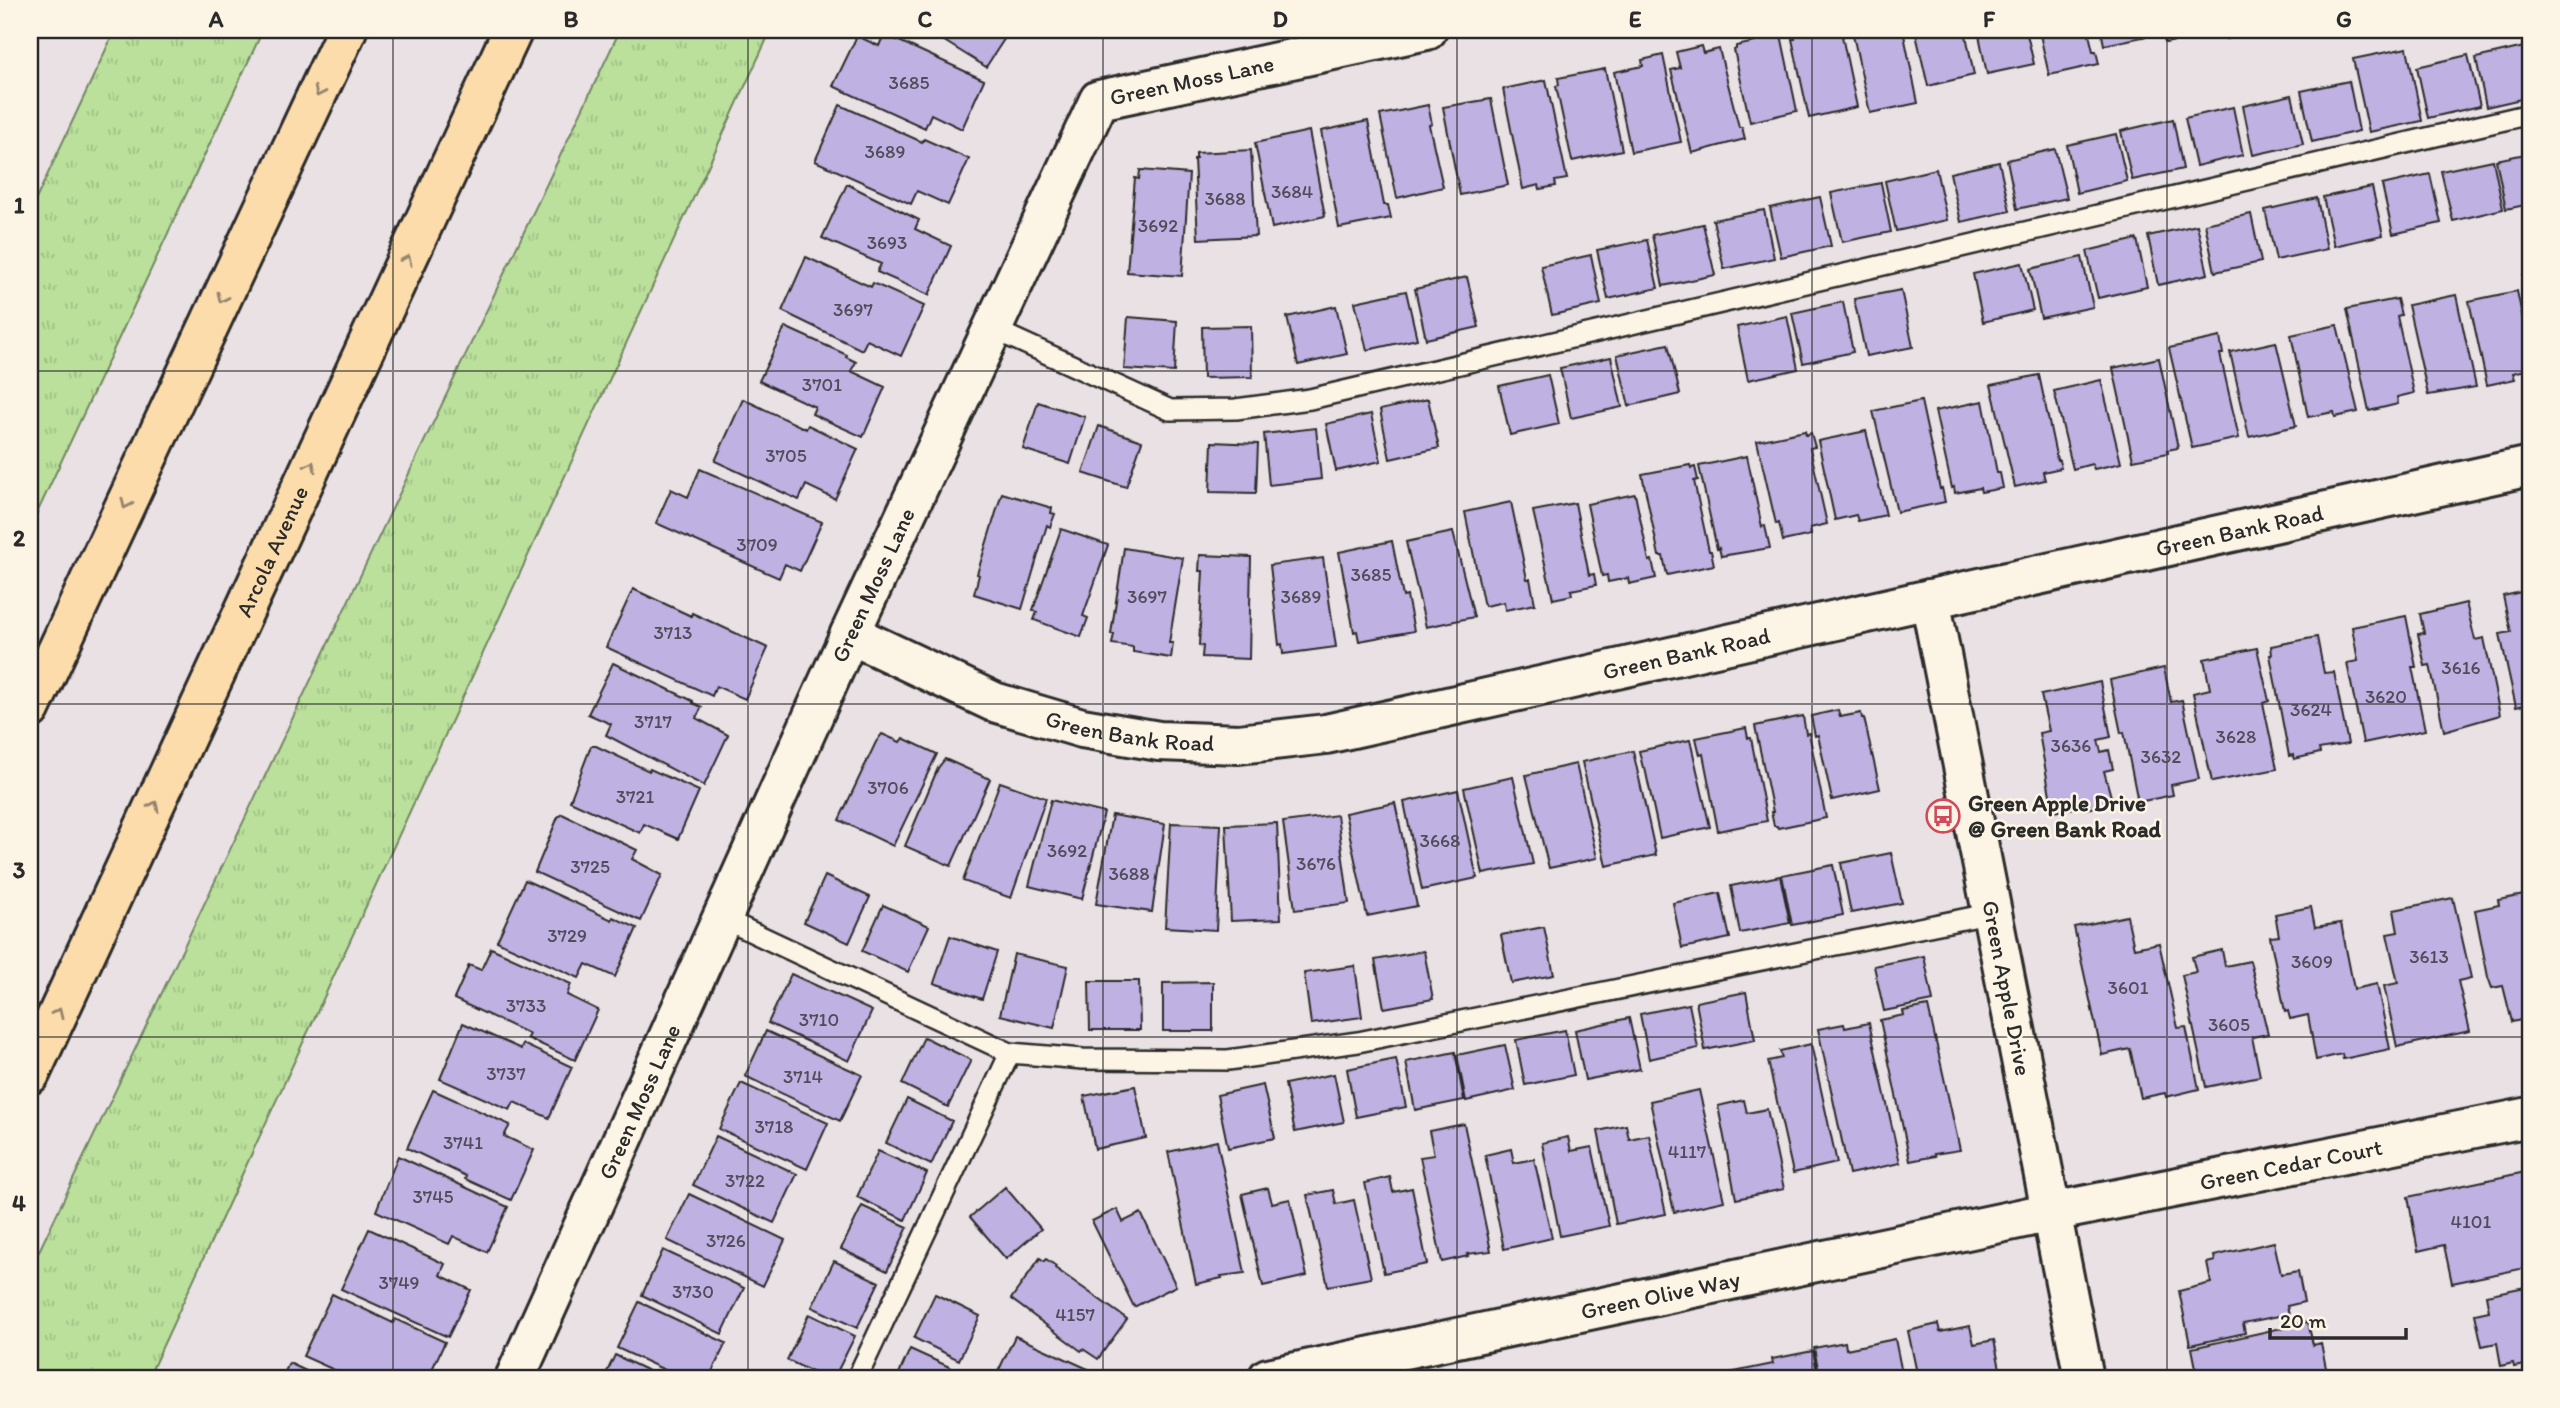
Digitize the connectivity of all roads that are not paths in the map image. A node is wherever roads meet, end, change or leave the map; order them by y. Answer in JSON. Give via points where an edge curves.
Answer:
{"nodes":[{"id":1,"x":348,"y":30,"type":"edge"},
{"id":2,"x":513,"y":30,"type":"edge"},
{"id":3,"x":1427,"y":30,"type":"edge"},
{"id":4,"x":2530,"y":114,"type":"edge"},
{"id":5,"x":993,"y":329,"type":"junction"},
{"id":6,"x":2530,"y":466,"type":"edge"},
{"id":7,"x":1930,"y":599,"type":"junction"},
{"id":8,"x":850,"y":634,"type":"junction"},
{"id":9,"x":30,"y":709,"type":"edge"},
{"id":10,"x":1993,"y":913,"type":"junction"},
{"id":11,"x":722,"y":918,"type":"junction"},
{"id":12,"x":1010,"y":1053,"type":"junction"},
{"id":13,"x":30,"y":1074,"type":"edge"},
{"id":14,"x":2530,"y":1117,"type":"edge"},
{"id":15,"x":2052,"y":1212,"type":"junction"},
{"id":16,"x":514,"y":1378,"type":"edge"},
{"id":17,"x":857,"y":1378,"type":"edge"},
{"id":18,"x":1268,"y":1378,"type":"edge"},
{"id":19,"x":2084,"y":1378,"type":"edge"}],
"edges":[{"from":1,"to":9,"type":"main road","one_way":true},
{"from":13,"to":2,"type":"main road","name":"Arcola Avenue","one_way":true},
{"from":3,"to":5,"type":"street","name":"Green Moss Lane","via":[[1099,100]]},
{"from":4,"to":5,"type":"lane","via":[[1310,399],[1236,409],[1170,410]]},
{"from":5,"to":8,"type":"street","name":"Green Moss Lane"},
{"from":6,"to":7,"type":"street","name":"Green Bank Road"},
{"from":7,"to":8,"type":"street","name":"Green Bank Road","via":[[1326,734],[1239,744],[1158,741],[1083,728],[994,702]]},
{"from":7,"to":10,"type":"street","name":"Green Apple Drive"},
{"from":8,"to":11,"type":"street","name":"Green Moss Lane"},
{"from":10,"to":12,"type":"lane","via":[[1358,1042],[1228,1060],[1083,1059]]},
{"from":10,"to":15,"type":"street","name":"Green Apple Drive"},
{"from":11,"to":12,"type":"lane"},
{"from":11,"to":16,"type":"street","name":"Green Moss Lane"},
{"from":12,"to":17,"type":"lane"},
{"from":14,"to":15,"type":"street","name":"Green Cedar Court"},
{"from":15,"to":18,"type":"street","name":"Green Olive Way"},
{"from":15,"to":19,"type":"street","name":"Green Apple Drive"}]}
